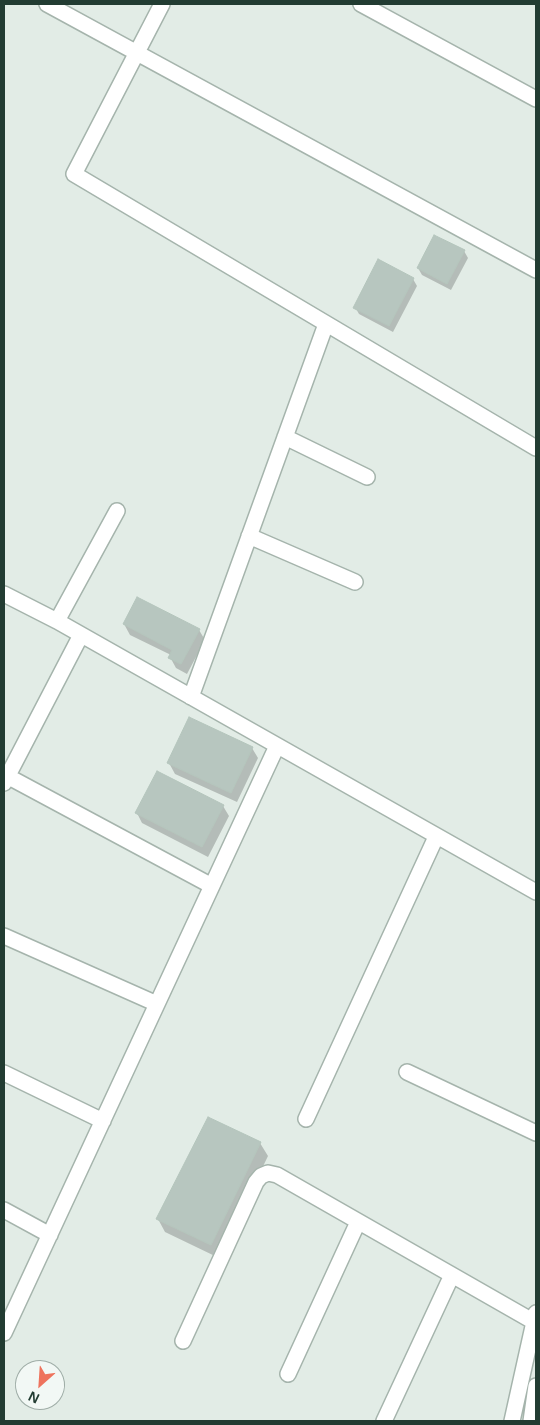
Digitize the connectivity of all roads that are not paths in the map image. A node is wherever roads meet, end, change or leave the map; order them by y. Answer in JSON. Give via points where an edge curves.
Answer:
{"nodes":[{"id":1,"x":46,"y":4,"type":"edge"},
{"id":2,"x":162,"y":4,"type":"edge"},
{"id":3,"x":361,"y":4,"type":"edge"},
{"id":4,"x":136,"y":52,"type":"junction"},
{"id":5,"x":536,"y":99,"type":"edge"},
{"id":6,"x":536,"y":270,"type":"edge"},
{"id":7,"x":326,"y":324,"type":"junction"},
{"id":8,"x":285,"y":437,"type":"junction"},
{"id":9,"x":536,"y":448,"type":"edge"},
{"id":10,"x":367,"y":477,"type":"dead end"},
{"id":11,"x":117,"y":511,"type":"dead end"},
{"id":12,"x":249,"y":536,"type":"junction"},
{"id":13,"x":355,"y":582,"type":"dead end"},
{"id":14,"x":4,"y":594,"type":"edge"},
{"id":15,"x":57,"y":621,"type":"junction"},
{"id":16,"x":81,"y":635,"type":"junction"},
{"id":17,"x":191,"y":697,"type":"junction"},
{"id":18,"x":277,"y":746,"type":"junction"},
{"id":19,"x":5,"y":780,"type":"edge"},
{"id":20,"x":436,"y":837,"type":"junction"},
{"id":21,"x":212,"y":886,"type":"junction"},
{"id":22,"x":536,"y":892,"type":"edge"},
{"id":23,"x":4,"y":936,"type":"edge"},
{"id":24,"x":157,"y":1004,"type":"junction"},
{"id":25,"x":407,"y":1072,"type":"dead end"},
{"id":26,"x":4,"y":1073,"type":"edge"},
{"id":27,"x":306,"y":1119,"type":"dead end"},
{"id":28,"x":103,"y":1121,"type":"junction"},
{"id":29,"x":536,"y":1133,"type":"edge"},
{"id":30,"x":4,"y":1210,"type":"edge"},
{"id":31,"x":358,"y":1222,"type":"junction"},
{"id":32,"x":50,"y":1235,"type":"junction"},
{"id":33,"x":452,"y":1275,"type":"junction"},
{"id":34,"x":535,"y":1320,"type":"edge"},
{"id":35,"x":4,"y":1333,"type":"edge"},
{"id":36,"x":183,"y":1341,"type":"dead end"},
{"id":37,"x":288,"y":1374,"type":"dead end"},
{"id":38,"x":536,"y":1386,"type":"edge"},
{"id":39,"x":384,"y":1421,"type":"edge"},
{"id":40,"x":512,"y":1421,"type":"edge"},
{"id":41,"x":531,"y":1421,"type":"edge"}],
"edges":[{"from":1,"to":4,"type":"street"},
{"from":2,"to":4,"type":"street"},
{"from":3,"to":5,"type":"street"},
{"from":4,"to":6,"type":"street"},
{"from":4,"to":7,"type":"street","via":[[74,174]]},
{"from":7,"to":8,"type":"street"},
{"from":7,"to":9,"type":"street"},
{"from":8,"to":10,"type":"street"},
{"from":8,"to":12,"type":"street"},
{"from":11,"to":15,"type":"street"},
{"from":12,"to":13,"type":"street"},
{"from":12,"to":17,"type":"street"},
{"from":14,"to":15,"type":"street"},
{"from":15,"to":16,"type":"street"},
{"from":16,"to":17,"type":"street"},
{"from":16,"to":19,"type":"street"},
{"from":17,"to":18,"type":"street"},
{"from":18,"to":20,"type":"street"},
{"from":18,"to":21,"type":"street"},
{"from":19,"to":21,"type":"street"},
{"from":20,"to":22,"type":"street"},
{"from":20,"to":27,"type":"street"},
{"from":21,"to":24,"type":"street"},
{"from":23,"to":24,"type":"street"},
{"from":24,"to":28,"type":"street"},
{"from":25,"to":29,"type":"street"},
{"from":26,"to":28,"type":"street"},
{"from":28,"to":32,"type":"street"},
{"from":30,"to":32,"type":"street"},
{"from":31,"to":33,"type":"street"},
{"from":31,"to":36,"type":"street","via":[[277,1175],[268,1173],[261,1176]]},
{"from":31,"to":37,"type":"street"},
{"from":32,"to":35,"type":"street"},
{"from":33,"to":34,"type":"street"},
{"from":33,"to":39,"type":"street"},
{"from":34,"to":40,"type":"street"},
{"from":38,"to":41,"type":"street"}]}
